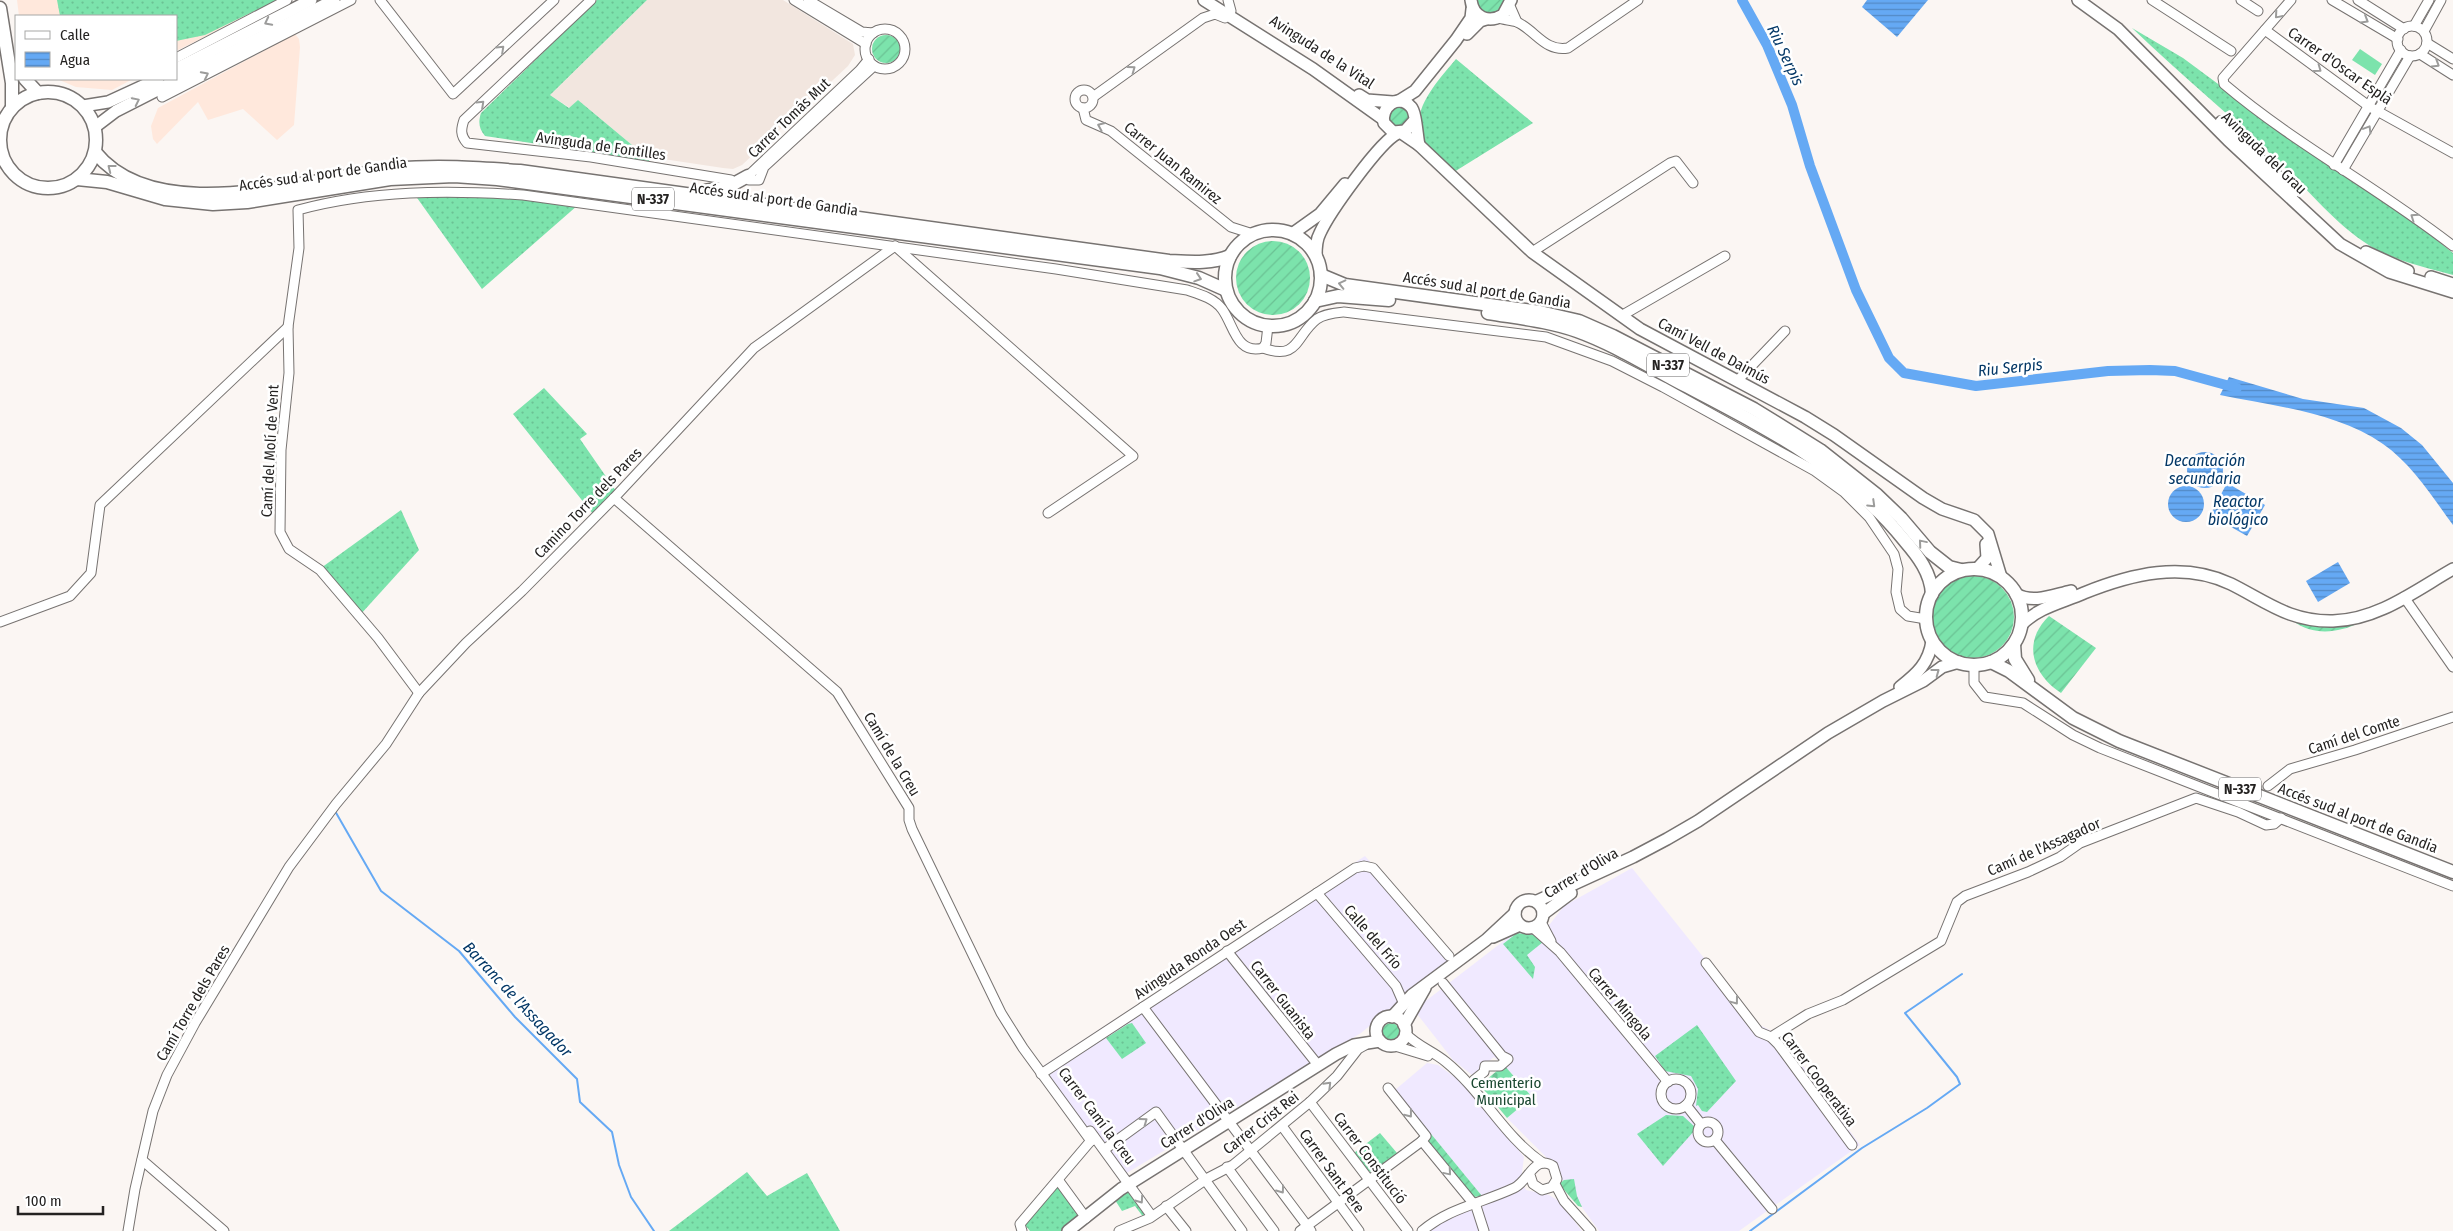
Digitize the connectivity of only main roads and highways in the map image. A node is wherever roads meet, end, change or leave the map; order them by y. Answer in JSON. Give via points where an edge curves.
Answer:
{"nodes":[{"id":1,"x":4,"y":0,"type":"edge"},
{"id":2,"x":311,"y":0,"type":"edge"},
{"id":3,"x":334,"y":0,"type":"edge"},
{"id":4,"x":1204,"y":0,"type":"edge"},
{"id":5,"x":1214,"y":0,"type":"edge"},
{"id":6,"x":2078,"y":0,"type":"edge"},
{"id":7,"x":2093,"y":0,"type":"edge"},
{"id":8,"x":1511,"y":3,"type":"edge"},
{"id":9,"x":1472,"y":4,"type":"edge"},
{"id":10,"x":1229,"y":6,"type":"edge"},
{"id":11,"x":0,"y":8,"type":"edge"},
{"id":12,"x":1492,"y":19,"type":"junction"},
{"id":13,"x":15,"y":54,"type":"edge"},
{"id":14,"x":178,"y":68,"type":"edge"},
{"id":15,"x":178,"y":79,"type":"edge"},
{"id":16,"x":26,"y":80,"type":"edge"},
{"id":17,"x":156,"y":80,"type":"edge"},
{"id":18,"x":177,"y":80,"type":"edge"},
{"id":19,"x":38,"y":92,"type":"junction"},
{"id":20,"x":1396,"y":102,"type":"junction"},
{"id":21,"x":83,"y":106,"type":"junction"},
{"id":22,"x":12,"y":108,"type":"junction"},
{"id":23,"x":1414,"y":116,"type":"junction"},
{"id":24,"x":1384,"y":121,"type":"junction"},
{"id":25,"x":95,"y":127,"type":"junction"},
{"id":26,"x":1399,"y":132,"type":"junction"},
{"id":27,"x":0,"y":140,"type":"edge"},
{"id":28,"x":1419,"y":145,"type":"junction"},
{"id":29,"x":95,"y":152,"type":"junction"},
{"id":30,"x":6,"y":173,"type":"edge"},
{"id":31,"x":748,"y":176,"type":"road end"},
{"id":32,"x":77,"y":179,"type":"junction"},
{"id":33,"x":597,"y":182,"type":"junction"},
{"id":34,"x":1292,"y":234,"type":"junction"},
{"id":35,"x":1230,"y":256,"type":"junction"},
{"id":36,"x":1316,"y":256,"type":"junction"},
{"id":37,"x":1321,"y":275,"type":"junction"},
{"id":38,"x":2453,"y":284,"type":"edge"},
{"id":39,"x":1226,"y":290,"type":"junction"},
{"id":40,"x":2453,"y":292,"type":"edge"},
{"id":41,"x":1315,"y":301,"type":"junction"},
{"id":42,"x":1965,"y":517,"type":"junction"},
{"id":43,"x":1978,"y":568,"type":"junction"},
{"id":44,"x":2453,"y":569,"type":"edge"},
{"id":45,"x":1961,"y":570,"type":"junction"},
{"id":46,"x":2001,"y":577,"type":"junction"},
{"id":47,"x":2099,"y":586,"type":"junction"},
{"id":48,"x":1932,"y":594,"type":"junction"},
{"id":49,"x":2016,"y":594,"type":"junction"},
{"id":50,"x":2021,"y":625,"type":"junction"},
{"id":51,"x":1932,"y":641,"type":"junction"},
{"id":52,"x":2014,"y":644,"type":"junction"},
{"id":53,"x":1959,"y":662,"type":"junction"},
{"id":54,"x":1991,"y":662,"type":"junction"},
{"id":55,"x":2036,"y":690,"type":"junction"},
{"id":56,"x":1883,"y":701,"type":"junction"},
{"id":57,"x":1633,"y":857,"type":"junction"},
{"id":58,"x":2453,"y":872,"type":"edge"},
{"id":59,"x":1537,"y":901,"type":"junction"},
{"id":60,"x":1514,"y":914,"type":"junction"},
{"id":61,"x":1539,"y":921,"type":"junction"},
{"id":62,"x":1520,"y":925,"type":"junction"},
{"id":63,"x":1486,"y":940,"type":"junction"},
{"id":64,"x":1428,"y":985,"type":"junction"},
{"id":65,"x":1392,"y":1016,"type":"junction"},
{"id":66,"x":1377,"y":1026,"type":"junction"},
{"id":67,"x":1405,"y":1029,"type":"junction"},
{"id":68,"x":1386,"y":1044,"type":"junction"},
{"id":69,"x":1336,"y":1054,"type":"junction"},
{"id":70,"x":1079,"y":1224,"type":"edge"},
{"id":71,"x":1068,"y":1231,"type":"edge"}],
"edges":[{"from":1,"to":13,"type":"highway"},
{"from":2,"to":14,"type":"main road","one_way":true},
{"from":15,"to":3,"type":"main road","one_way":true},
{"from":4,"to":24,"type":"main road","name":"Avinguda de la Vital","via":[[1318,72]]},
{"from":5,"to":10,"type":"main road","name":"Avinguda de la Vital"},
{"from":6,"to":40,"type":"main road","name":"Avinguda del Grau","via":[[2118,29],[2228,140],[2340,244],[2389,272]]},
{"from":7,"to":38,"type":"main road","name":"Avinguda del Grau","via":[[2123,24],[2201,103],[2342,236],[2386,262]]},
{"from":8,"to":12,"type":"main road","via":[[1503,16]]},
{"from":9,"to":12,"type":"main road"},
{"from":9,"to":20,"type":"main road","via":[[1471,18],[1456,40],[1415,91]]},
{"from":10,"to":20,"type":"main road","name":"Avinguda de la Vital","via":[[1368,100]]},
{"from":11,"to":22,"type":"highway","via":[[12,83]]},
{"from":12,"to":23,"type":"main road","via":[[1472,28],[1420,95]]},
{"from":16,"to":19,"type":"highway"},
{"from":17,"to":21,"type":"main road","via":[[108,102]]},
{"from":25,"to":18,"type":"main road","one_way":true,"via":[[116,111]]},
{"from":19,"to":21,"type":"highway","via":[[62,93]]},
{"from":19,"to":22,"type":"highway","via":[[20,100]]},
{"from":20,"to":23,"type":"main road","via":[[1407,104]]},
{"from":20,"to":24,"type":"main road","via":[[1385,109]]},
{"from":21,"to":25,"type":"highway"},
{"from":22,"to":27,"type":"highway","name":"Accés sud al port de Gandia","via":[[2,126]]},
{"from":23,"to":26,"type":"main road","via":[[1409,129]]},
{"from":23,"to":28,"type":"main road"},
{"from":24,"to":26,"type":"main road","via":[[1390,130]]},
{"from":24,"to":34,"type":"main road","via":[[1379,141],[1320,214]]},
{"from":25,"to":29,"type":"highway"},
{"from":26,"to":28,"type":"main road","name":"Camí Vell de Daimús"},
{"from":26,"to":36,"type":"main road","via":[[1383,143],[1330,216],[1317,239]]},
{"from":27,"to":30,"type":"highway","name":"Accés sud al port de Gandia"},
{"from":28,"to":42,"type":"main road","name":"Camí Vell de Daimús","via":[[1532,252],[1640,329],[1834,435],[1923,498]]},
{"from":29,"to":32,"type":"highway"},
{"from":33,"to":29,"type":"highway","name":"Accés sud al port de Gandia","number":"N-337","one_way":true,"via":[[504,170],[419,167],[252,192],[207,195],[134,181],[105,165]]},
{"from":30,"to":32,"type":"highway","name":"Accés sud al port de Gandia","via":[[47,188],[63,186]]},
{"from":31,"to":33,"type":"highway","via":[[728,187],[708,191]]},
{"from":32,"to":39,"type":"highway","name":"Accés sud al port de Gandia","number":"N-337","one_way":true,"via":[[107,182],[165,199],[213,204],[254,201],[390,179],[454,176],[497,179],[1160,268],[1205,280]]},
{"from":33,"to":35,"type":"highway","name":"Accés sud al port de Gandia","number":"N-337","via":[[1169,261],[1195,263]]},
{"from":34,"to":35,"type":"highway","via":[[1269,230],[1254,234],[1240,243]]},
{"from":34,"to":36,"type":"highway","via":[[1306,243]]},
{"from":35,"to":39,"type":"highway","via":[[1225,273]]},
{"from":36,"to":37,"type":"highway"},
{"from":37,"to":41,"type":"highway"},
{"from":45,"to":37,"type":"highway","name":"Accés sud al port de Gandia","number":"N-337","one_way":true,"via":[[1949,567],[1930,552],[1878,495],[1820,450],[1754,409],[1593,327],[1540,312],[1344,285]]},
{"from":39,"to":41,"type":"highway","via":[[1233,305],[1245,317],[1268,326],[1290,323],[1309,310]]},
{"from":41,"to":48,"type":"highway","name":"Accés sud al port de Gandia","number":"N-337","one_way":true,"via":[[1356,296],[1486,313],[1564,327],[1611,345],[1758,424],[1831,470],[1872,503],[1894,527],[1923,565]]},
{"from":42,"to":43,"type":"main road","via":[[1978,530],[1988,551],[1987,558]]},
{"from":42,"to":46,"type":"main road","name":"Camí Vell de Daimús","via":[[1974,520],[1988,534]]},
{"from":43,"to":45,"type":"highway"},
{"from":43,"to":46,"type":"highway"},
{"from":44,"to":47,"type":"main road","via":[[2379,611],[2356,618],[2320,621],[2282,612],[2231,584],[2188,571],[2154,573]]},
{"from":45,"to":48,"type":"highway","via":[[1939,584]]},
{"from":46,"to":49,"type":"highway"},
{"from":47,"to":49,"type":"main road","via":[[2037,599]]},
{"from":47,"to":50,"type":"main road","via":[[2039,610]]},
{"from":48,"to":51,"type":"highway","via":[[1926,619]]},
{"from":49,"to":50,"type":"highway","via":[[2022,613]]},
{"from":50,"to":52,"type":"highway"},
{"from":51,"to":53,"type":"highway","via":[[1948,657]]},
{"from":51,"to":56,"type":"main road","via":[[1924,666]]},
{"from":52,"to":54,"type":"highway"},
{"from":52,"to":55,"type":"highway","name":"Accés sud al port de Gandia","via":[[2018,664]]},
{"from":53,"to":54,"type":"highway","via":[[1974,665]]},
{"from":56,"to":53,"type":"main road","one_way":true,"via":[[1923,681],[1944,665]]},
{"from":54,"to":55,"type":"highway","name":"Accés sud al port de Gandia"},
{"from":55,"to":58,"type":"highway","name":"Accés sud al port de Gandia","number":"N-337","via":[[2073,718],[2119,742]]},
{"from":56,"to":57,"type":"main road","name":"Carrer d'Oliva","via":[[1828,733],[1698,821]]},
{"from":57,"to":59,"type":"main road","name":"Carrer d'Oliva"},
{"from":57,"to":61,"type":"main road","name":"Carrer d'Oliva","via":[[1564,897]]},
{"from":59,"to":60,"type":"main road","via":[[1528,899],[1520,902]]},
{"from":59,"to":61,"type":"main road","via":[[1542,907]]},
{"from":60,"to":62,"type":"main road"},
{"from":60,"to":63,"type":"main road"},
{"from":61,"to":62,"type":"main road"},
{"from":62,"to":63,"type":"main road"},
{"from":63,"to":64,"type":"main road"},
{"from":64,"to":65,"type":"main road","via":[[1402,998]]},
{"from":64,"to":67,"type":"main road"},
{"from":65,"to":66,"type":"main road","via":[[1384,1018]]},
{"from":65,"to":67,"type":"main road"},
{"from":66,"to":68,"type":"main road","via":[[1376,1034]]},
{"from":66,"to":69,"type":"main road","name":"Carrer d'Oliva"},
{"from":67,"to":68,"type":"main road","via":[[1402,1041]]},
{"from":68,"to":69,"type":"main road","name":"Carrer d'Oliva","via":[[1354,1045]]},
{"from":69,"to":70,"type":"main road","name":"Carrer d'Oliva","via":[[1316,1062],[1230,1120],[1127,1181]]},
{"from":70,"to":71,"type":"main road","name":"Carrer d'Oliva"}]}
